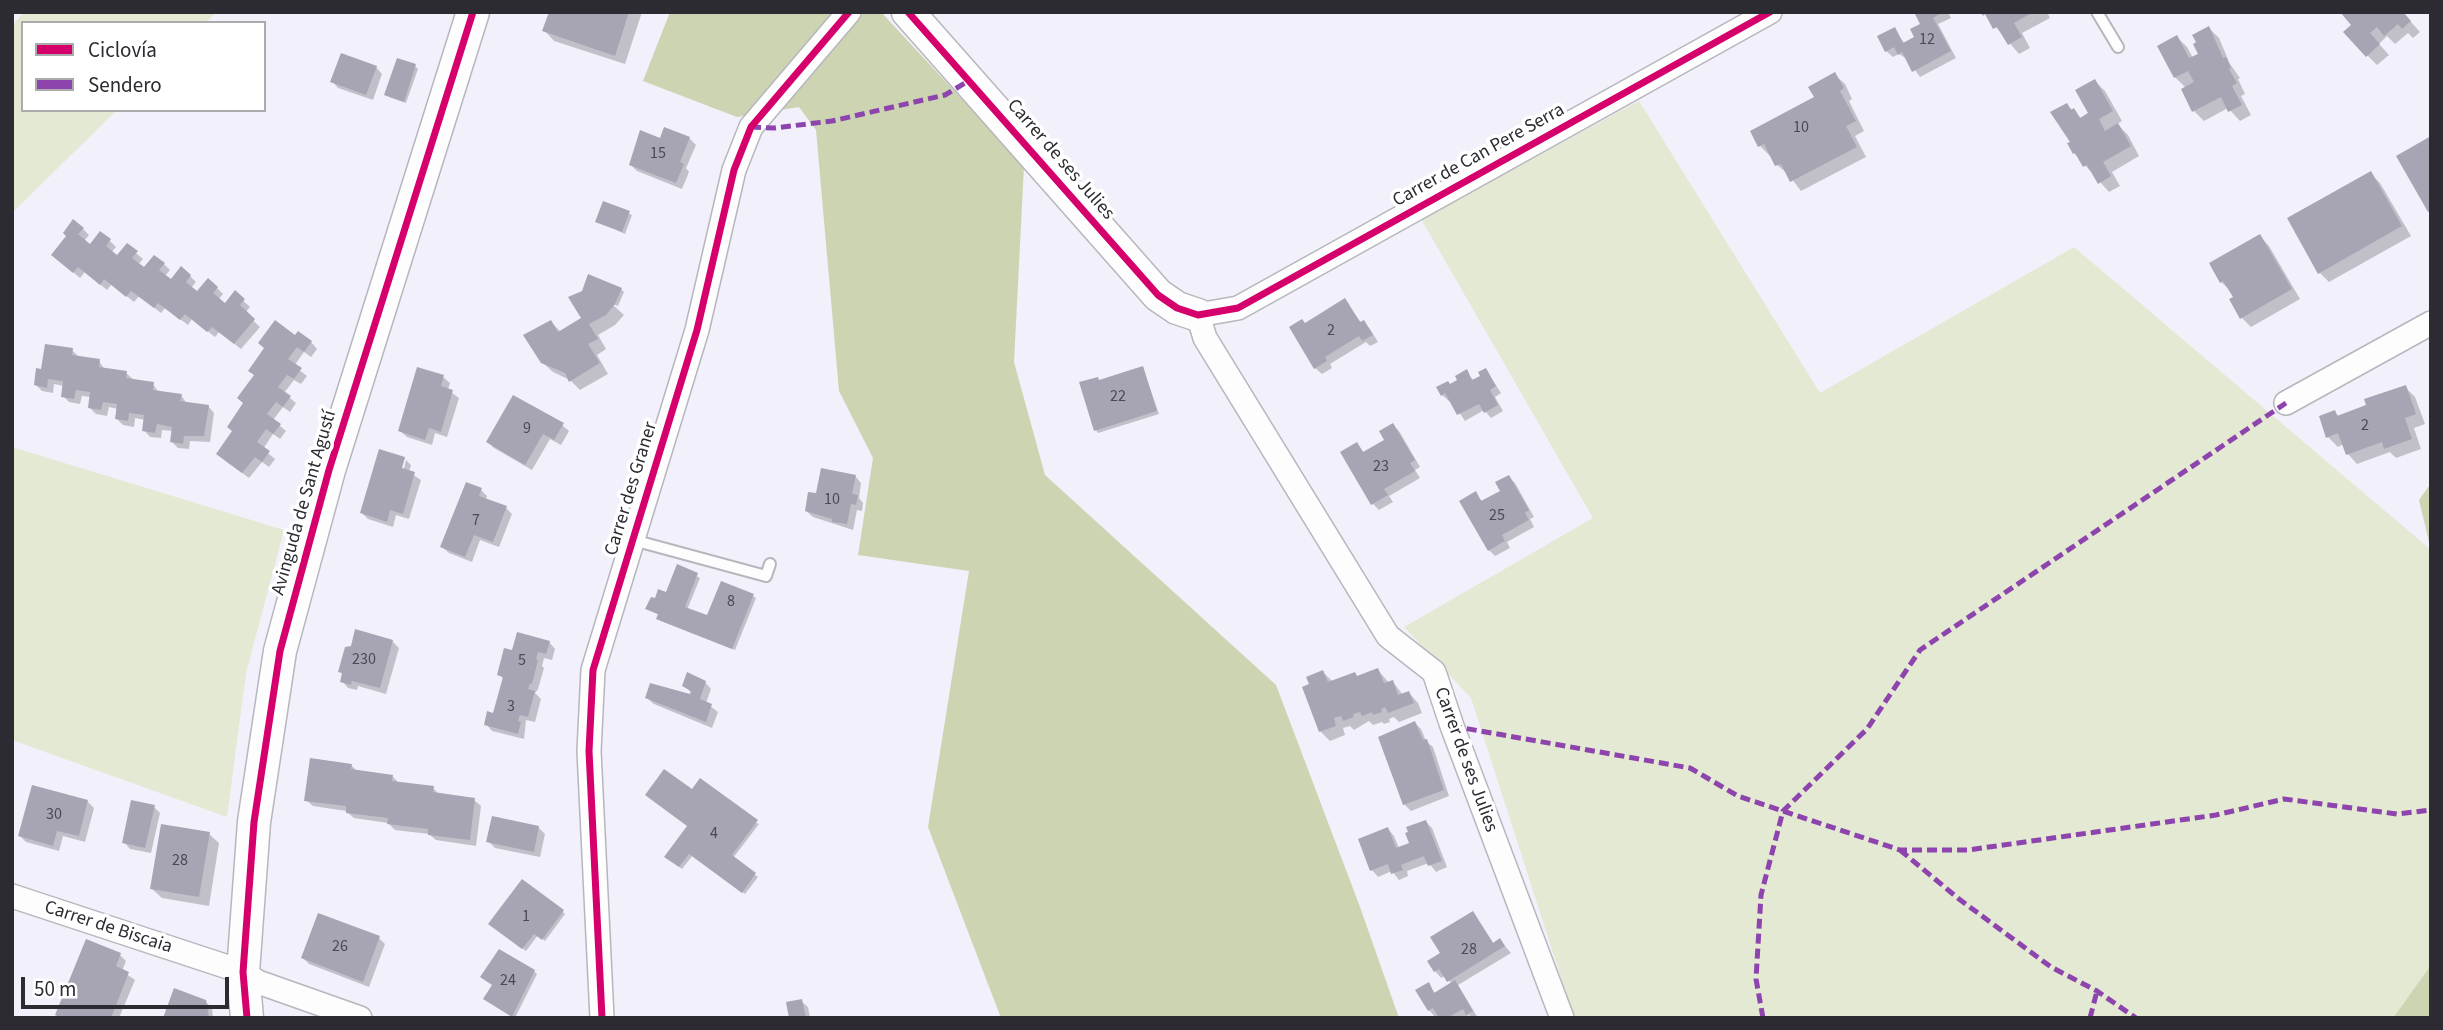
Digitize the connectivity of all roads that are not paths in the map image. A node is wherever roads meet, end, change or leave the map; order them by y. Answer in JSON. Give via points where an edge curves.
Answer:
{"nodes":[{"id":1,"x":473,"y":12,"type":"edge"},
{"id":2,"x":849,"y":12,"type":"edge"},
{"id":3,"x":908,"y":12,"type":"edge"},
{"id":4,"x":1770,"y":12,"type":"edge"},
{"id":5,"x":2097,"y":12,"type":"edge"},
{"id":6,"x":2118,"y":47,"type":"dead end"},
{"id":7,"x":1198,"y":315,"type":"junction"},
{"id":8,"x":2431,"y":323,"type":"edge"},
{"id":9,"x":2286,"y":403,"type":"dead end"},
{"id":10,"x":633,"y":540,"type":"junction"},
{"id":11,"x":770,"y":564,"type":"dead end"},
{"id":12,"x":12,"y":896,"type":"edge"},
{"id":13,"x":243,"y":972,"type":"junction"},
{"id":14,"x":247,"y":1018,"type":"edge"},
{"id":15,"x":360,"y":1018,"type":"edge"},
{"id":16,"x":602,"y":1018,"type":"edge"},
{"id":17,"x":1562,"y":1018,"type":"edge"}],
"edges":[{"from":1,"to":13,"type":"street","name":"Avinguda de Sant Agustí","via":[[333,457],[279,651],[254,822]]},
{"from":2,"to":10,"type":"street","name":"Carrer des Graner","via":[[751,127],[734,170],[696,330]]},
{"from":3,"to":7,"type":"street","name":"Carrer de ses Julies","via":[[1158,295]]},
{"from":4,"to":7,"type":"street","name":"Carrer de Can Pere Serra","via":[[1238,307]]},
{"from":5,"to":6,"type":"lane"},
{"from":7,"to":17,"type":"street","name":"Carrer de ses Julies","via":[[1205,338],[1388,636],[1434,672]]},
{"from":8,"to":9,"type":"street"},
{"from":10,"to":11,"type":"lane","via":[[766,576]]},
{"from":10,"to":16,"type":"street","name":"Carrer des Graner","via":[[593,670],[589,751]]},
{"from":12,"to":13,"type":"street","name":"Carrer de Biscaia"},
{"from":13,"to":14,"type":"street","name":"Avinguda de Sant Agustí"},
{"from":13,"to":15,"type":"street","name":"Carrer de Biscaia","via":[[258,982]]}]}
